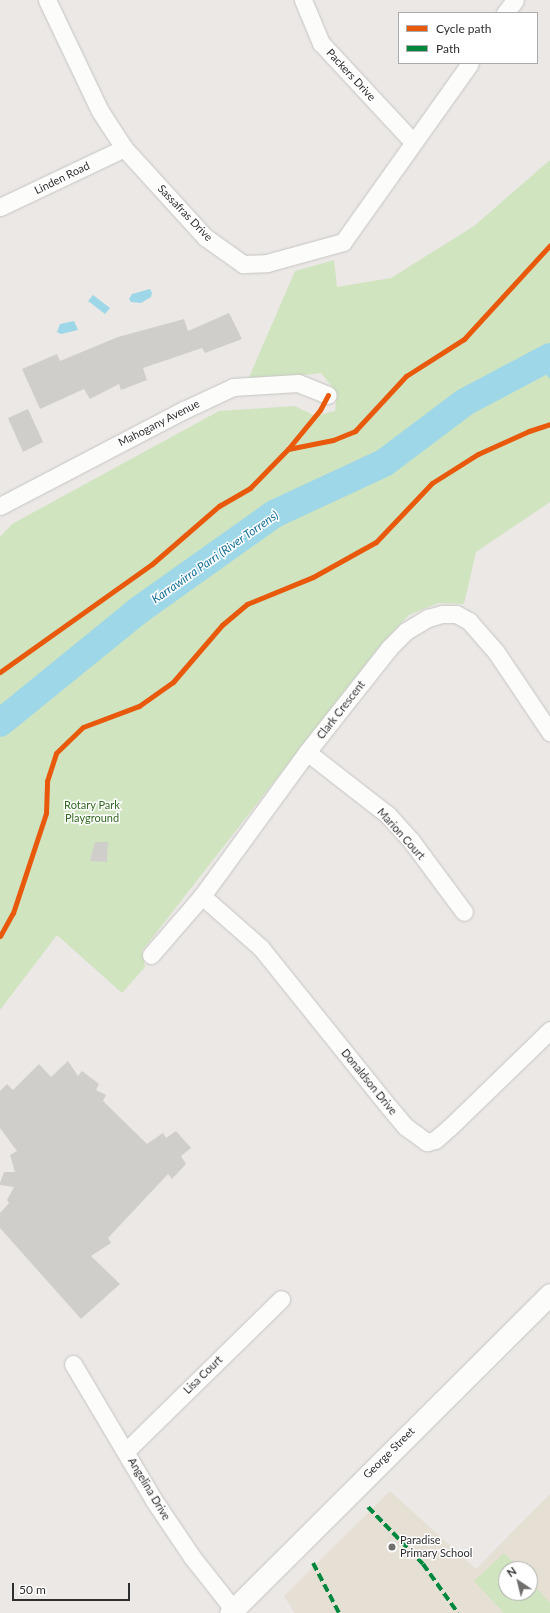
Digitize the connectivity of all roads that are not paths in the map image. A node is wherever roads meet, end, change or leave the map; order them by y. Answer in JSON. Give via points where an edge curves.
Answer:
{"nodes":[{"id":1,"x":47,"y":0,"type":"edge"},
{"id":2,"x":303,"y":0,"type":"edge"},
{"id":3,"x":515,"y":0,"type":"edge"},
{"id":4,"x":506,"y":12,"type":"edge"},
{"id":5,"x":469,"y":64,"type":"edge"},
{"id":6,"x":414,"y":142,"type":"junction"},
{"id":7,"x":124,"y":148,"type":"junction"},
{"id":8,"x":0,"y":207,"type":"edge"},
{"id":9,"x":328,"y":395,"type":"dead end"},
{"id":10,"x":0,"y":506,"type":"edge"},
{"id":11,"x":550,"y":732,"type":"edge"},
{"id":12,"x":307,"y":752,"type":"junction"},
{"id":13,"x":202,"y":896,"type":"junction"},
{"id":14,"x":464,"y":912,"type":"dead end"},
{"id":15,"x":151,"y":955,"type":"dead end"},
{"id":16,"x":550,"y":1030,"type":"edge"},
{"id":17,"x":550,"y":1294,"type":"edge"},
{"id":18,"x":281,"y":1299,"type":"dead end"},
{"id":19,"x":72,"y":1364,"type":"dead end"},
{"id":20,"x":126,"y":1451,"type":"junction"},
{"id":21,"x":231,"y":1611,"type":"edge"}],
"edges":[{"from":1,"to":7,"type":"street","name":"Sassafras Drive","via":[[100,111]]},
{"from":2,"to":6,"type":"street","name":"Packers Drive","via":[[321,43]]},
{"from":3,"to":4,"type":"street"},
{"from":5,"to":6,"type":"street","name":"Sassafras Drive"},
{"from":6,"to":7,"type":"street","name":"Sassafras Drive","via":[[343,242],[267,263],[243,264],[205,237]]},
{"from":7,"to":8,"type":"street","name":"Linden Road"},
{"from":9,"to":10,"type":"street","name":"Mahogany Avenue","via":[[298,383],[233,387]]},
{"from":11,"to":12,"type":"street","name":"Clark Crescent","via":[[480,633],[469,621],[456,614],[442,614],[428,618],[406,632],[389,648]]},
{"from":12,"to":13,"type":"street","name":"Clark Crescent"},
{"from":12,"to":14,"type":"street","name":"Marion Court","via":[[388,815],[412,842]]},
{"from":13,"to":15,"type":"street","name":"Clark Crescent"},
{"from":13,"to":16,"type":"street","name":"Donaldson Drive","via":[[260,948],[406,1127],[427,1142],[435,1140],[449,1128]]},
{"from":17,"to":21,"type":"street","name":"George Street"},
{"from":18,"to":20,"type":"street","name":"Lisa Court"},
{"from":19,"to":20,"type":"street","name":"Angelina Drive"},
{"from":20,"to":21,"type":"street","name":"Angelina Drive","via":[[178,1537]]}]}
